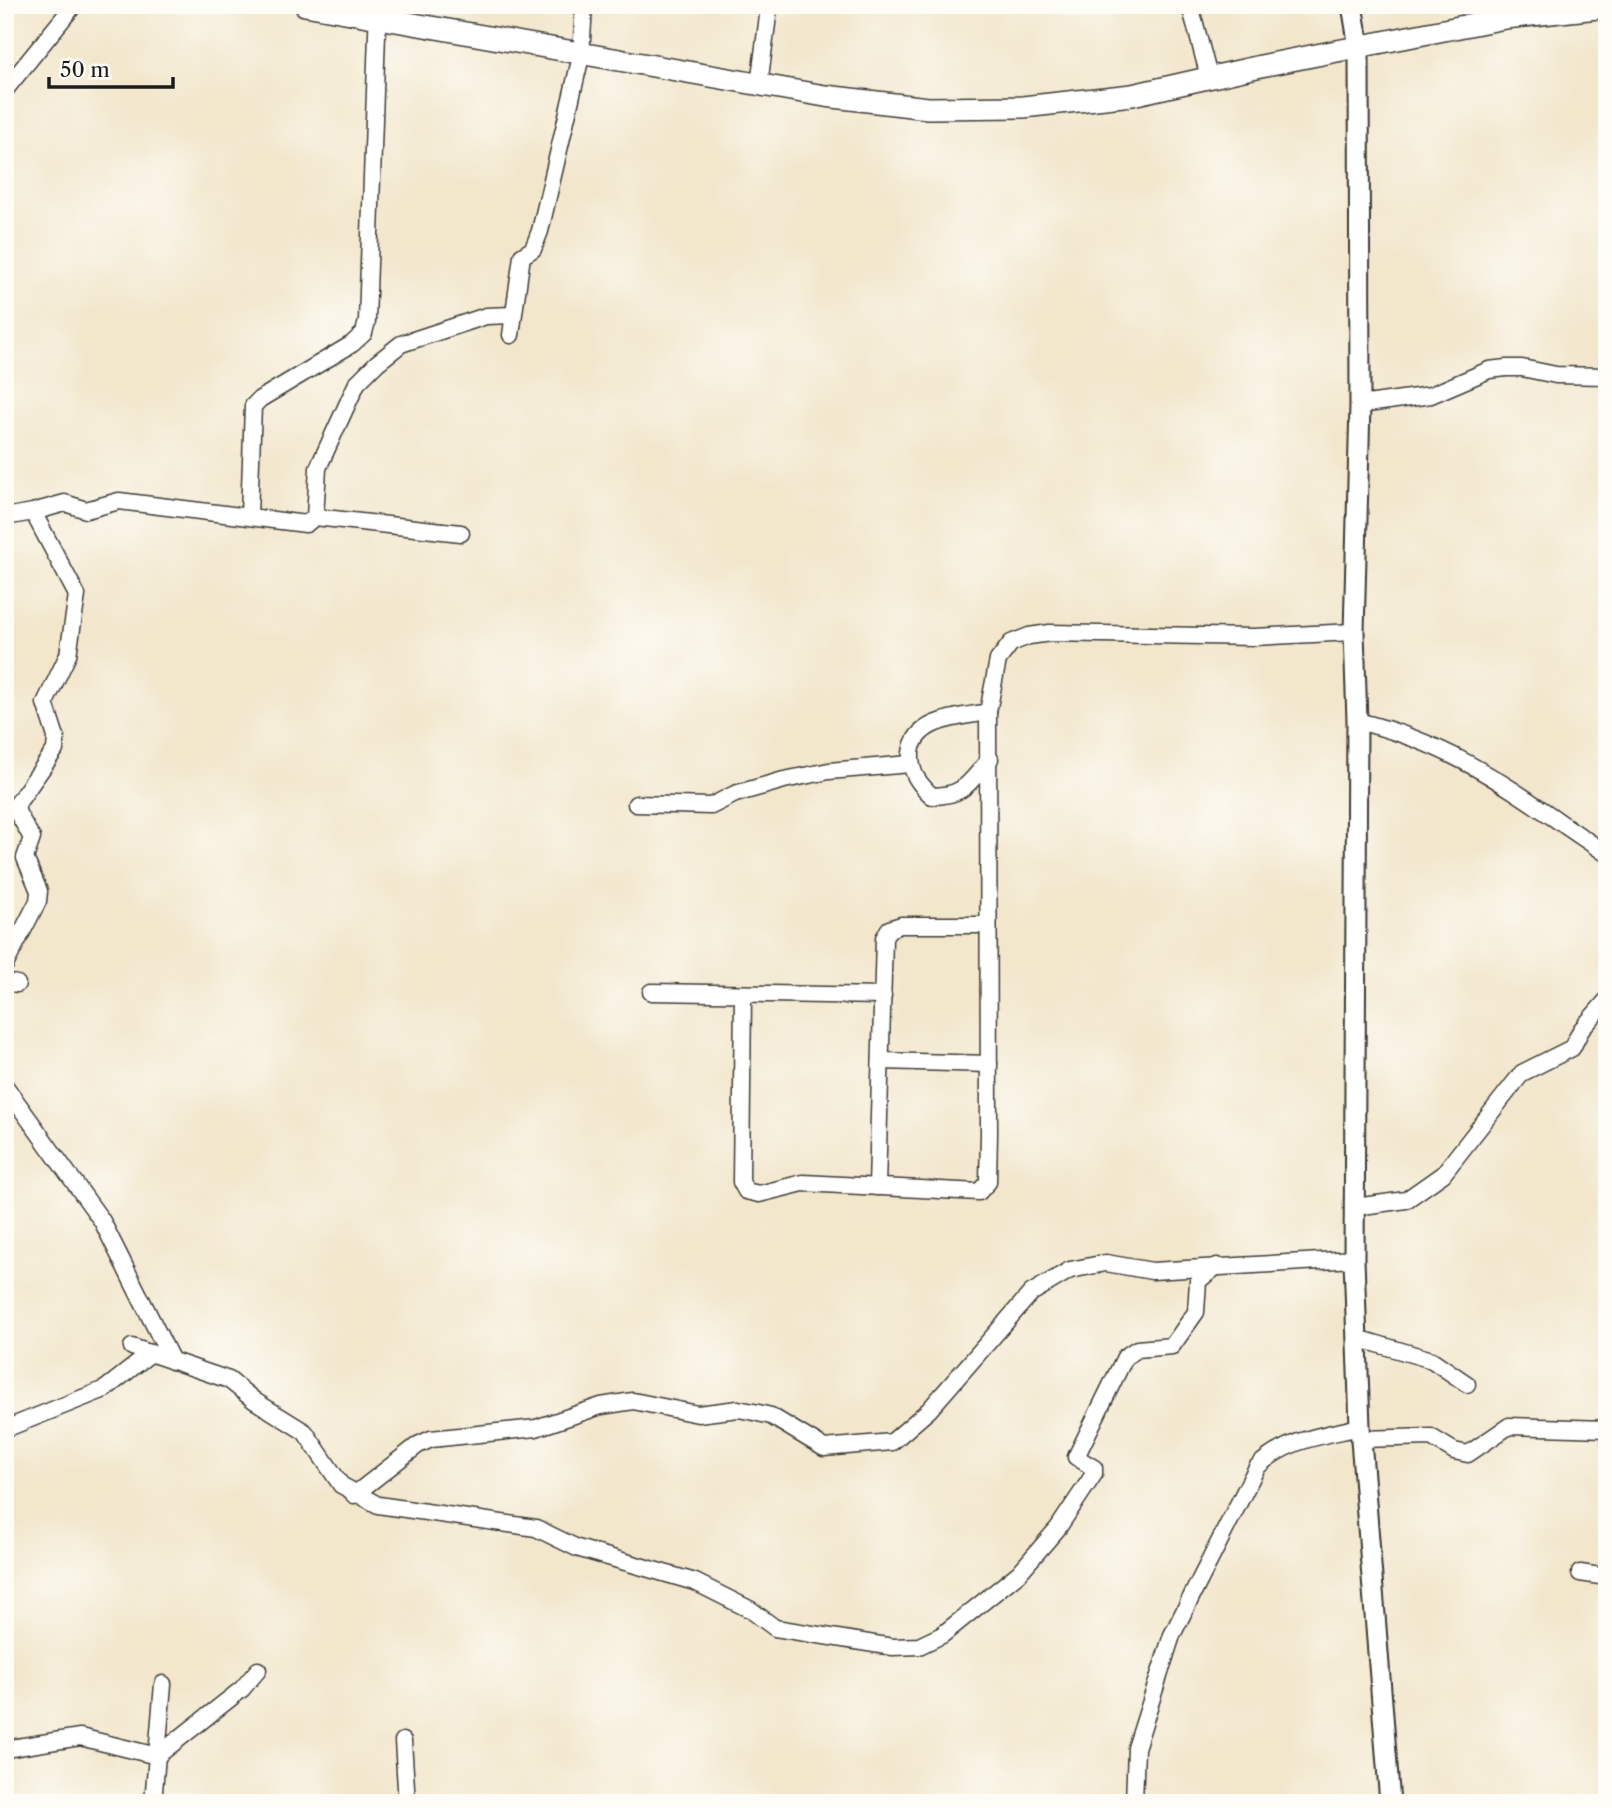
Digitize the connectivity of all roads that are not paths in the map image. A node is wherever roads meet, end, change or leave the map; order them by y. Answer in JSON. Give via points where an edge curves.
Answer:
{"nodes":[{"id":1,"x":74,"y":5,"type":"edge"},
{"id":2,"x":305,"y":5,"type":"edge"},
{"id":3,"x":584,"y":5,"type":"edge"},
{"id":4,"x":766,"y":5,"type":"edge"},
{"id":5,"x":1190,"y":5,"type":"edge"},
{"id":6,"x":1352,"y":5,"type":"edge"},
{"id":7,"x":1585,"y":7,"type":"edge"},
{"id":8,"x":1607,"y":7,"type":"edge"},
{"id":9,"x":378,"y":13,"type":"edge"},
{"id":10,"x":1359,"y":47,"type":"junction"},
{"id":11,"x":581,"y":56,"type":"junction"},
{"id":12,"x":1209,"y":77,"type":"junction"},
{"id":13,"x":758,"y":85,"type":"junction"},
{"id":14,"x":5,"y":90,"type":"edge"},
{"id":15,"x":513,"y":316,"type":"junction"},
{"id":16,"x":511,"y":335,"type":"dead end"},
{"id":17,"x":358,"y":338,"type":"junction"},
{"id":18,"x":377,"y":363,"type":"junction"},
{"id":19,"x":1607,"y":376,"type":"edge"},
{"id":20,"x":1360,"y":405,"type":"junction"},
{"id":21,"x":33,"y":512,"type":"junction"},
{"id":22,"x":249,"y":516,"type":"junction"},
{"id":23,"x":5,"y":517,"type":"edge"},
{"id":24,"x":315,"y":517,"type":"junction"},
{"id":25,"x":461,"y":533,"type":"dead end"},
{"id":26,"x":1354,"y":632,"type":"junction"},
{"id":27,"x":988,"y":712,"type":"junction"},
{"id":28,"x":1357,"y":721,"type":"junction"},
{"id":29,"x":990,"y":759,"type":"junction"},
{"id":30,"x":910,"y":764,"type":"junction"},
{"id":31,"x":636,"y":804,"type":"dead end"},
{"id":32,"x":1607,"y":854,"type":"edge"},
{"id":33,"x":988,"y":925,"type":"junction"},
{"id":34,"x":5,"y":965,"type":"edge"},
{"id":35,"x":651,"y":992,"type":"dead end"},
{"id":36,"x":743,"y":995,"type":"junction"},
{"id":37,"x":883,"y":996,"type":"junction"},
{"id":38,"x":1607,"y":1000,"type":"edge"},
{"id":39,"x":881,"y":1061,"type":"junction"},
{"id":40,"x":989,"y":1064,"type":"junction"},
{"id":41,"x":5,"y":1086,"type":"edge"},
{"id":42,"x":877,"y":1187,"type":"junction"},
{"id":43,"x":1355,"y":1208,"type":"junction"},
{"id":44,"x":1354,"y":1259,"type":"junction"},
{"id":45,"x":1217,"y":1266,"type":"junction"},
{"id":46,"x":1357,"y":1338,"type":"junction"},
{"id":47,"x":132,"y":1347,"type":"dead end"},
{"id":48,"x":150,"y":1353,"type":"junction"},
{"id":49,"x":172,"y":1361,"type":"junction"},
{"id":50,"x":1467,"y":1384,"type":"dead end"},
{"id":51,"x":5,"y":1429,"type":"edge"},
{"id":52,"x":1607,"y":1429,"type":"edge"},
{"id":53,"x":1360,"y":1433,"type":"junction"},
{"id":54,"x":354,"y":1494,"type":"junction"},
{"id":55,"x":1580,"y":1573,"type":"dead end"},
{"id":56,"x":1607,"y":1577,"type":"edge"},
{"id":57,"x":258,"y":1670,"type":"dead end"},
{"id":58,"x":163,"y":1684,"type":"dead end"},
{"id":59,"x":403,"y":1741,"type":"dead end"},
{"id":60,"x":5,"y":1749,"type":"edge"},
{"id":61,"x":157,"y":1756,"type":"junction"},
{"id":62,"x":153,"y":1803,"type":"edge"},
{"id":63,"x":407,"y":1803,"type":"edge"},
{"id":64,"x":1134,"y":1803,"type":"edge"},
{"id":65,"x":1390,"y":1803,"type":"edge"}],
"edges":[{"from":1,"to":14,"type":"street"},
{"from":2,"to":9,"type":"main road"},
{"from":3,"to":11,"type":"street"},
{"from":4,"to":13,"type":"street"},
{"from":5,"to":12,"type":"street"},
{"from":6,"to":10,"type":"street"},
{"from":7,"to":8,"type":"main road"},
{"from":7,"to":10,"type":"main road"},
{"from":9,"to":11,"type":"main road"},
{"from":9,"to":17,"type":"street","via":[[368,321]]},
{"from":10,"to":12,"type":"main road"},
{"from":10,"to":20,"type":"street"},
{"from":11,"to":13,"type":"main road"},
{"from":11,"to":15,"type":"street","via":[[540,231],[533,249],[522,256]]},
{"from":12,"to":13,"type":"main road","via":[[1132,95],[1023,107],[928,108]]},
{"from":15,"to":16,"type":"street"},
{"from":15,"to":18,"type":"street","via":[[486,316],[401,344]]},
{"from":17,"to":18,"type":"street"},
{"from":17,"to":22,"type":"street","via":[[253,406]]},
{"from":18,"to":24,"type":"street","via":[[357,383],[318,468]]},
{"from":19,"to":20,"type":"street","via":[[1506,368],[1489,370],[1431,395]]},
{"from":20,"to":26,"type":"street"},
{"from":21,"to":22,"type":"street","via":[[65,503],[86,510],[119,501]]},
{"from":21,"to":23,"type":"street"},
{"from":21,"to":34,"type":"street","via":[[77,595],[68,655],[45,703],[56,737],[55,750],[17,804],[32,838],[25,858],[38,891],[37,901]]},
{"from":22,"to":24,"type":"street","via":[[306,524]]},
{"from":24,"to":25,"type":"street"},
{"from":26,"to":27,"type":"street","via":[[1253,637],[1029,636],[1011,643],[998,660]]},
{"from":26,"to":28,"type":"street"},
{"from":27,"to":29,"type":"street"},
{"from":27,"to":30,"type":"street","via":[[934,723],[912,744]]},
{"from":28,"to":32,"type":"street","via":[[1406,734],[1467,761]]},
{"from":28,"to":43,"type":"street"},
{"from":29,"to":30,"type":"street","via":[[953,796],[932,796],[917,783]]},
{"from":29,"to":33,"type":"street"},
{"from":30,"to":31,"type":"street","via":[[784,780],[711,806]]},
{"from":33,"to":37,"type":"street","via":[[901,925],[890,929],[884,938]]},
{"from":33,"to":40,"type":"street"},
{"from":35,"to":36,"type":"street"},
{"from":36,"to":37,"type":"street"},
{"from":36,"to":42,"type":"street","via":[[741,1182],[746,1191],[758,1194],[803,1183]]},
{"from":37,"to":39,"type":"street"},
{"from":38,"to":43,"type":"street","via":[[1572,1048],[1522,1073],[1443,1174],[1406,1199]]},
{"from":39,"to":40,"type":"street"},
{"from":39,"to":42,"type":"street"},
{"from":40,"to":42,"type":"street","via":[[988,1182],[979,1192]]},
{"from":41,"to":49,"type":"street","via":[[102,1221]]},
{"from":43,"to":44,"type":"street"},
{"from":44,"to":45,"type":"street"},
{"from":44,"to":46,"type":"street"},
{"from":45,"to":54,"type":"street","via":[[1152,1271],[1107,1263],[1070,1269],[1031,1293],[929,1410],[892,1442],[824,1448],[771,1416],[754,1412],[738,1409],[698,1415],[618,1402],[536,1428],[431,1439]]},
{"from":45,"to":54,"type":"street","via":[[1198,1281],[1196,1312],[1172,1346],[1137,1349],[1125,1357],[1076,1457],[1094,1468],[1094,1474],[1058,1528],[1010,1581],[964,1620],[919,1646],[893,1647],[775,1628],[751,1610],[695,1582],[587,1552],[536,1528],[378,1505]]},
{"from":46,"to":50,"type":"street","via":[[1432,1360]]},
{"from":46,"to":53,"type":"street"},
{"from":47,"to":48,"type":"street"},
{"from":48,"to":49,"type":"street"},
{"from":48,"to":51,"type":"street","via":[[105,1389]]},
{"from":49,"to":54,"type":"street","via":[[229,1380],[305,1432],[341,1485]]},
{"from":52,"to":53,"type":"street","via":[[1509,1426],[1468,1454],[1431,1437]]},
{"from":53,"to":64,"type":"street","via":[[1292,1442],[1257,1467],[1172,1635],[1136,1748]]},
{"from":53,"to":65,"type":"street"},
{"from":55,"to":56,"type":"street"},
{"from":57,"to":61,"type":"street","via":[[242,1689]]},
{"from":58,"to":61,"type":"street"},
{"from":59,"to":63,"type":"street"},
{"from":60,"to":61,"type":"street","via":[[80,1737]]},
{"from":61,"to":62,"type":"street"}]}
